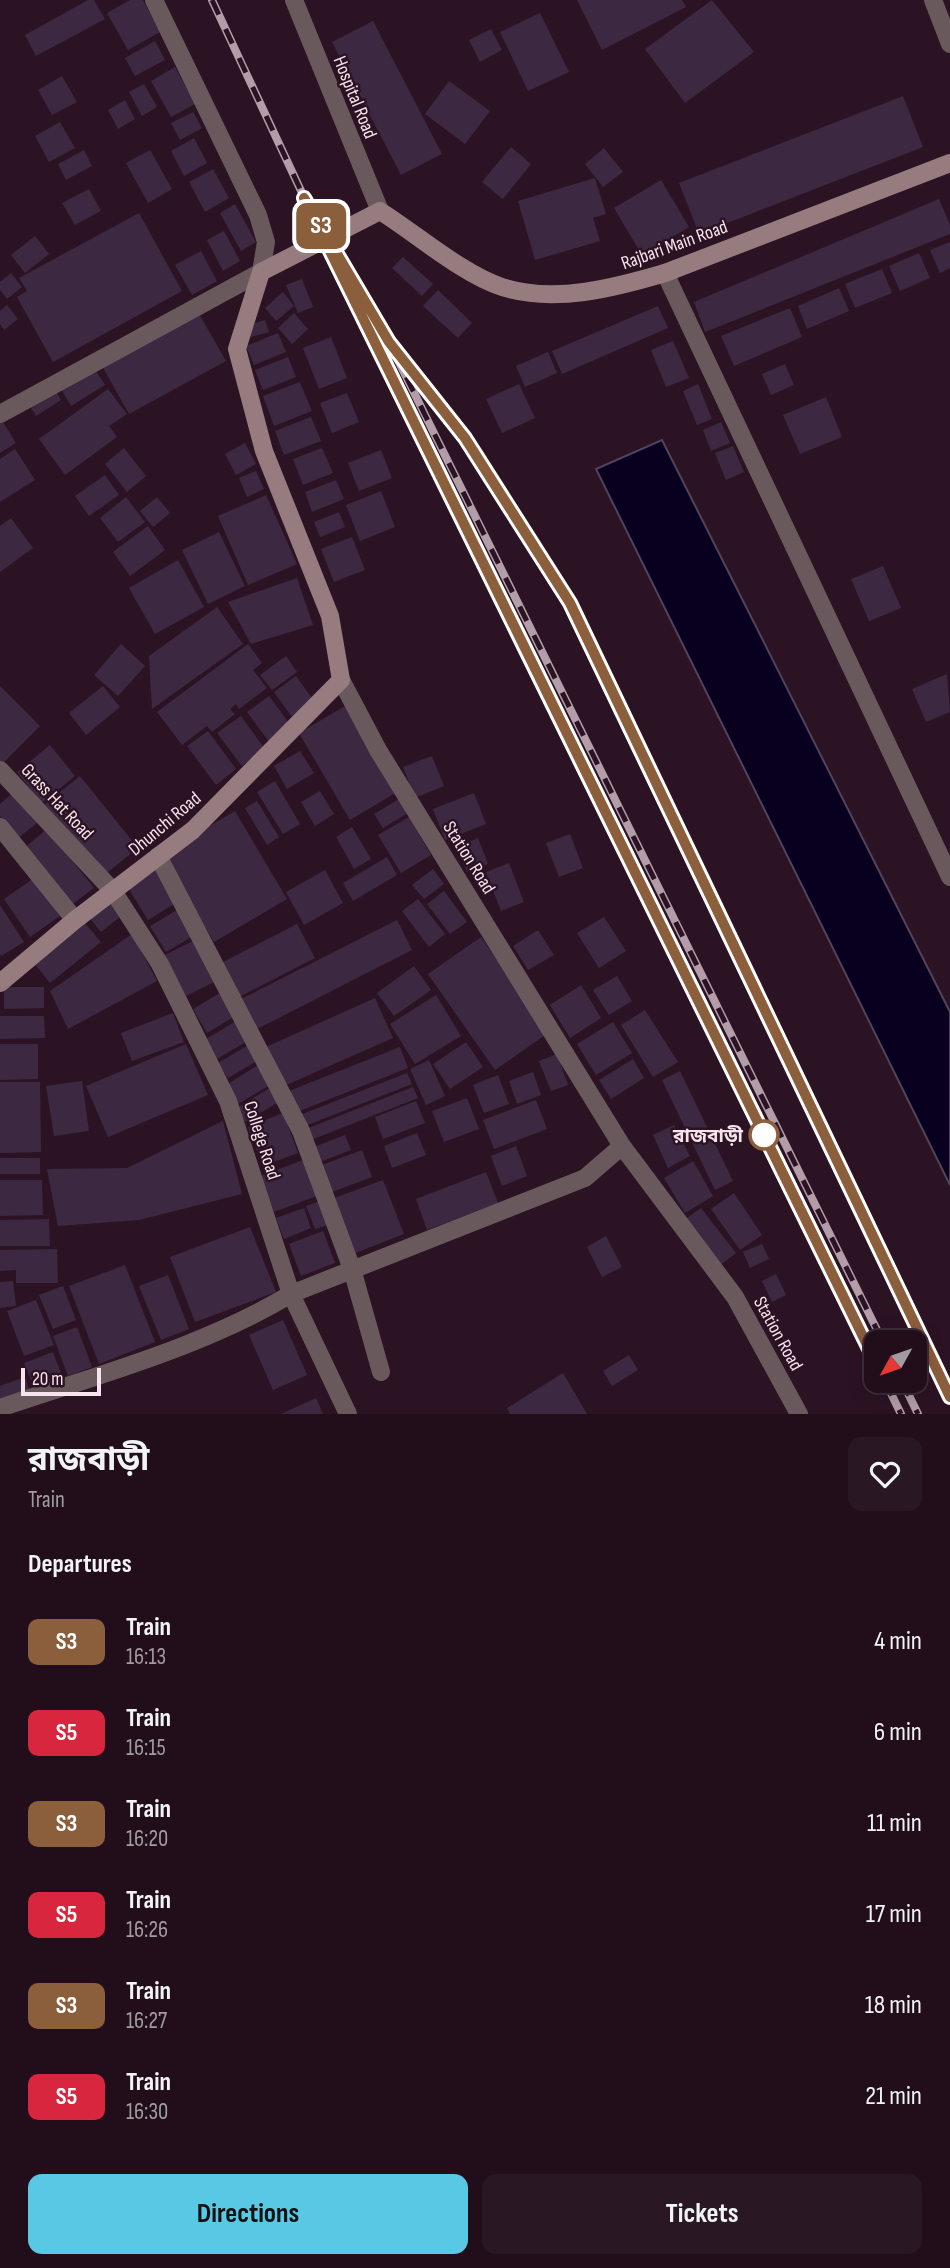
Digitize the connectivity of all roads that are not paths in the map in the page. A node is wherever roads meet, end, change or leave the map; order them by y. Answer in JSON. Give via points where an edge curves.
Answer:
{"nodes":[{"id":1,"x":154,"y":0,"type":"edge"},
{"id":2,"x":294,"y":0,"type":"edge"},
{"id":3,"x":933,"y":0,"type":"edge"},
{"id":4,"x":950,"y":44,"type":"edge"},
{"id":5,"x":950,"y":163,"type":"edge"},
{"id":6,"x":380,"y":211,"type":"junction"},
{"id":7,"x":261,"y":272,"type":"junction"},
{"id":8,"x":665,"y":273,"type":"junction"},
{"id":9,"x":0,"y":414,"type":"edge"},
{"id":10,"x":341,"y":680,"type":"junction"},
{"id":11,"x":0,"y":770,"type":"edge"},
{"id":12,"x":0,"y":827,"type":"edge"},
{"id":13,"x":158,"y":856,"type":"junction"},
{"id":14,"x":948,"y":865,"type":"edge"},
{"id":15,"x":113,"y":891,"type":"junction"},
{"id":16,"x":75,"y":920,"type":"junction"},
{"id":17,"x":0,"y":983,"type":"edge"},
{"id":18,"x":622,"y":1146,"type":"junction"},
{"id":19,"x":352,"y":1269,"type":"junction"},
{"id":20,"x":291,"y":1294,"type":"junction"},
{"id":21,"x":381,"y":1372,"type":"dead end"},
{"id":22,"x":0,"y":1408,"type":"edge"},
{"id":23,"x":348,"y":1414,"type":"edge"},
{"id":24,"x":799,"y":1414,"type":"edge"}],
"edges":[{"from":1,"to":7,"type":"street","via":[[258,215],[266,242]]},
{"from":2,"to":6,"type":"street","name":"Hospital Road"},
{"from":3,"to":4,"type":"street"},
{"from":5,"to":8,"type":"street","name":"Rajbari Main Road"},
{"from":6,"to":7,"type":"street"},
{"from":6,"to":8,"type":"street","name":"Rajbari Main Road","via":[[463,268],[502,287],[566,294],[621,286]]},
{"from":7,"to":9,"type":"street"},
{"from":7,"to":10,"type":"street","name":"Station Road","via":[[237,349],[264,451],[330,616]]},
{"from":8,"to":14,"type":"street"},
{"from":10,"to":13,"type":"street","name":"Dhunchi Road","via":[[193,831]]},
{"from":10,"to":18,"type":"street","name":"Station Road","via":[[378,750]]},
{"from":11,"to":15,"type":"street","name":"Grass Hat Road"},
{"from":12,"to":16,"type":"street"},
{"from":13,"to":15,"type":"street","name":"Dhunchi Road"},
{"from":13,"to":19,"type":"street","via":[[301,1131]]},
{"from":15,"to":16,"type":"street","name":"Dhunchi Road"},
{"from":15,"to":20,"type":"street","name":"College Road","via":[[160,964],[228,1101]]},
{"from":16,"to":17,"type":"street","name":"Dhunchi Road"},
{"from":18,"to":19,"type":"street","via":[[585,1178]]},
{"from":18,"to":24,"type":"street","name":"Station Road","via":[[735,1297]]},
{"from":19,"to":20,"type":"street"},
{"from":19,"to":21,"type":"street"},
{"from":20,"to":22,"type":"street","via":[[243,1320]]},
{"from":20,"to":23,"type":"street","name":"College Road"}]}
